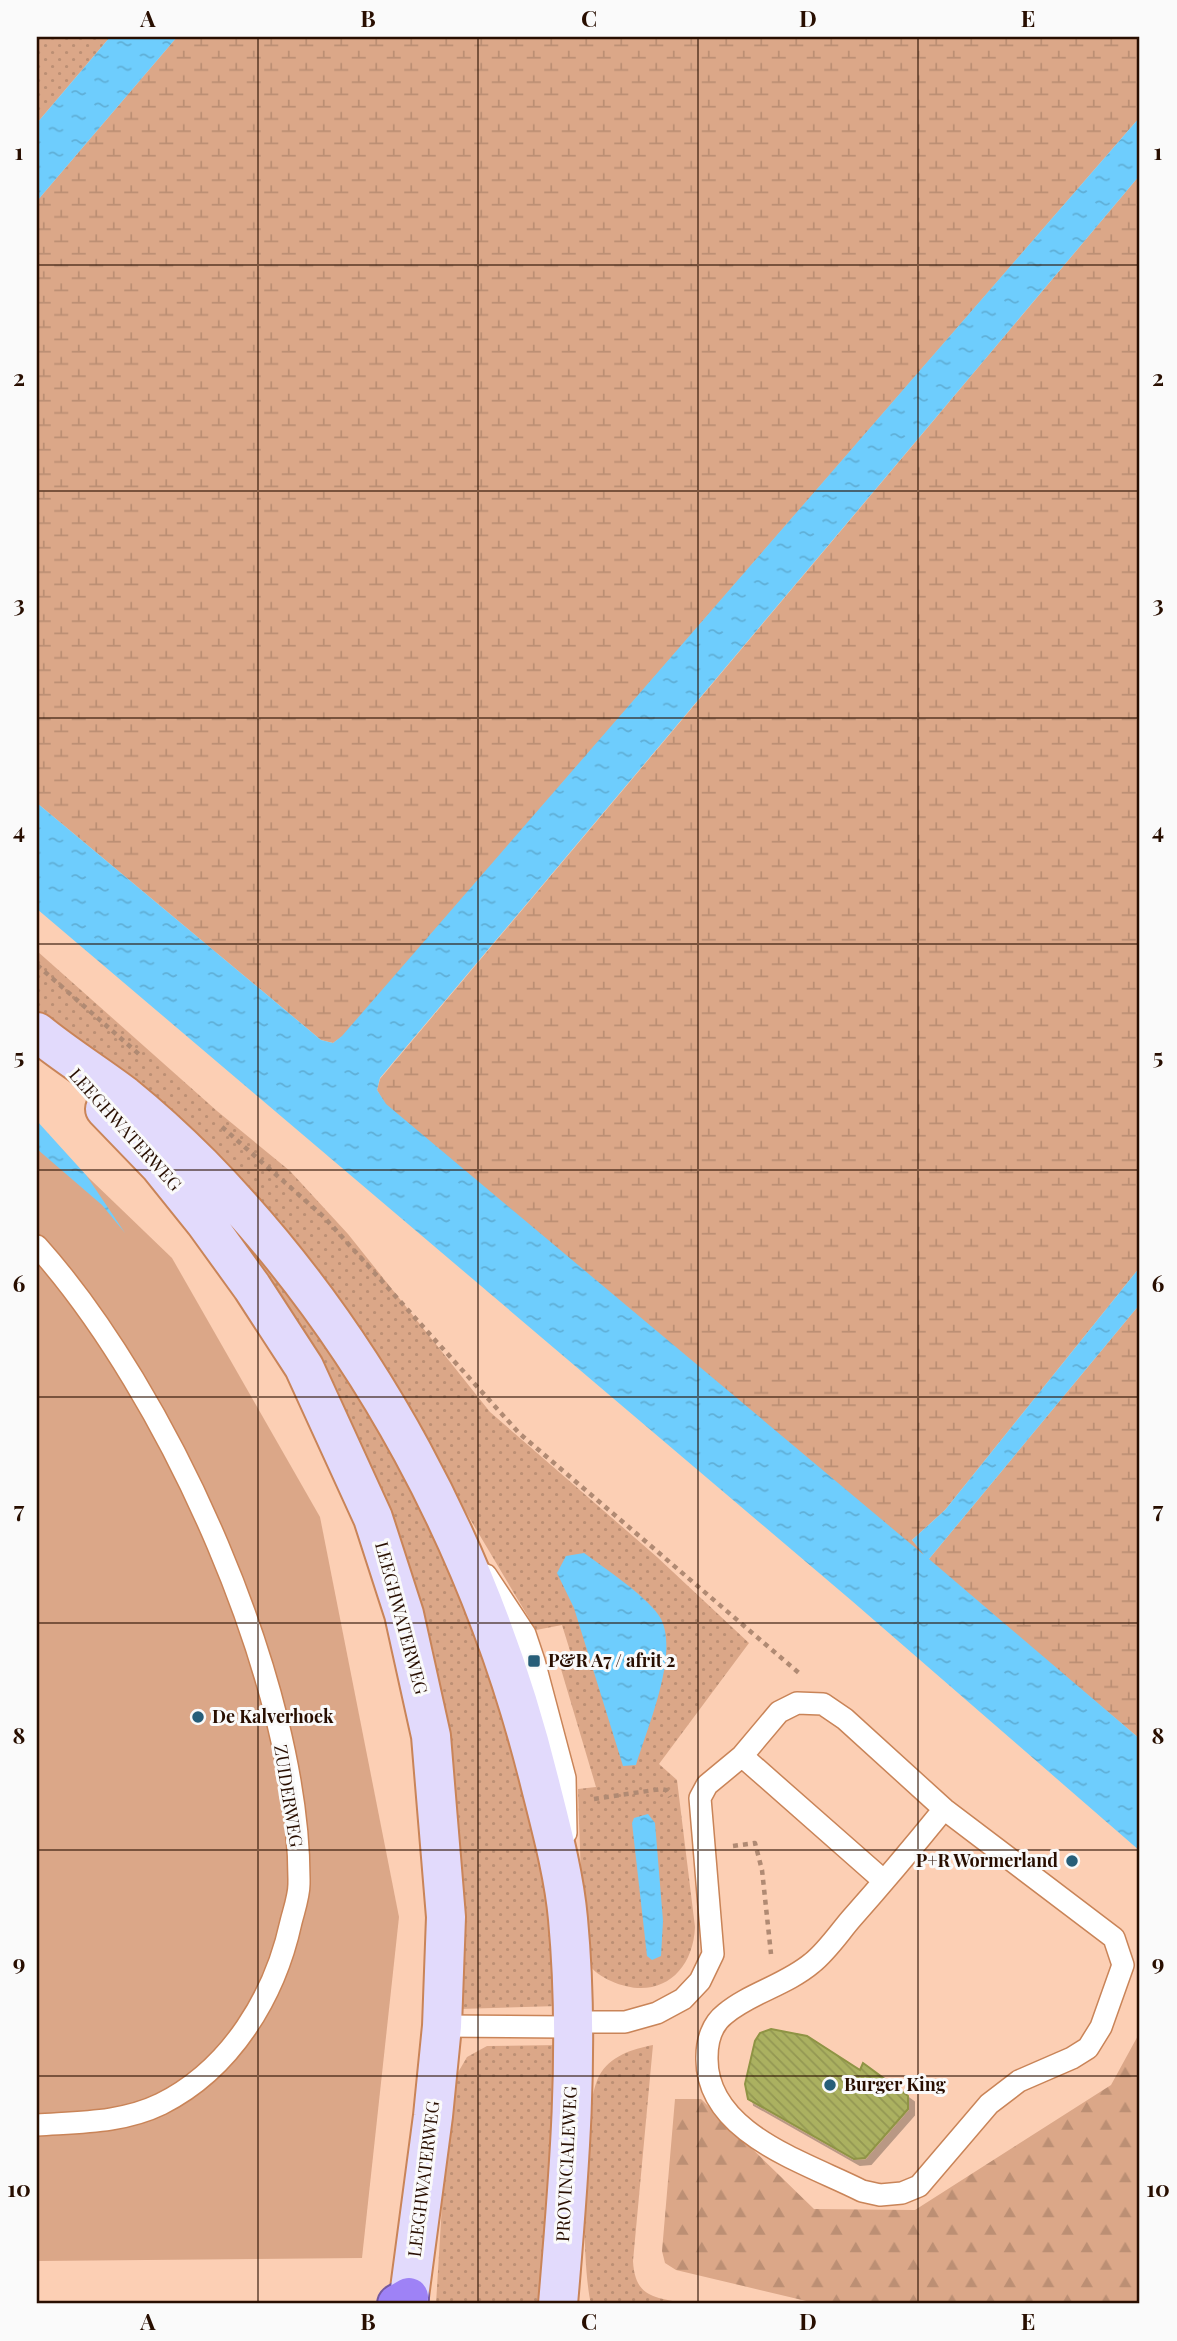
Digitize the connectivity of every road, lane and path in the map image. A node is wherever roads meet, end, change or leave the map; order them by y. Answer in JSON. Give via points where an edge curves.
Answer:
{"nodes":[{"id":1,"x":37,"y":965,"type":"edge"},
{"id":2,"x":39,"y":1034,"type":"edge"},
{"id":3,"x":150,"y":1064,"type":"dead end"},
{"id":4,"x":211,"y":1118,"type":"dead end"},
{"id":5,"x":37,"y":1246,"type":"edge"},
{"id":6,"x":824,"y":1704,"type":"junction"},
{"id":7,"x":742,"y":1756,"type":"junction"},
{"id":8,"x":944,"y":1809,"type":"junction"},
{"id":9,"x":884,"y":1881,"type":"junction"},
{"id":10,"x":573,"y":2024,"type":"junction"},
{"id":11,"x":442,"y":2026,"type":"junction"},
{"id":12,"x":37,"y":2125,"type":"edge"},
{"id":13,"x":405,"y":2302,"type":"edge"},
{"id":14,"x":558,"y":2304,"type":"edge"}],
"edges":[{"from":1,"to":3,"type":"path"},
{"from":2,"to":10,"type":"main road","name":"LEEGHWATERWEG","via":[[127,1098],[200,1164],[261,1231],[393,1413],[451,1527],[493,1625],[530,1741],[568,1916]]},
{"from":2,"to":11,"type":"main road","name":"LEEGHWATERWEG","via":[[160,1166],[253,1287],[304,1367],[373,1518],[404,1614],[431,1736],[446,1917]]},
{"from":4,"to":6,"type":"path","via":[[324,1217],[519,1433],[802,1676]]},
{"from":5,"to":12,"type":"lane","name":"ZUIDERWEG","via":[[74,1288],[174,1448],[234,1586],[272,1702],[296,1818],[299,1887],[283,1961],[244,2032],[199,2082],[159,2105],[117,2119]]},
{"from":6,"to":7,"type":"lane","via":[[797,1703],[779,1712]]},
{"from":6,"to":8,"type":"lane"},
{"from":7,"to":9,"type":"lane"},
{"from":7,"to":10,"type":"lane","via":[[707,1785],[701,1798],[713,1954],[700,1981],[683,1999],[657,2013],[625,2022]]},
{"from":8,"to":9,"type":"lane"},
{"from":8,"to":9,"type":"lane","via":[[1115,1938],[1123,1965],[1101,2027],[1088,2048],[1019,2081],[989,2104],[919,2186],[880,2195],[746,2133],[726,2113],[706,2072],[714,2025],[726,2013],[813,1962]]},
{"from":10,"to":11,"type":"lane"},
{"from":10,"to":14,"type":"main road","name":"PROVINCIALEWEG","via":[[568,2184]]},
{"from":11,"to":13,"type":"main road","name":"LEEGHWATERWEG"}]}
